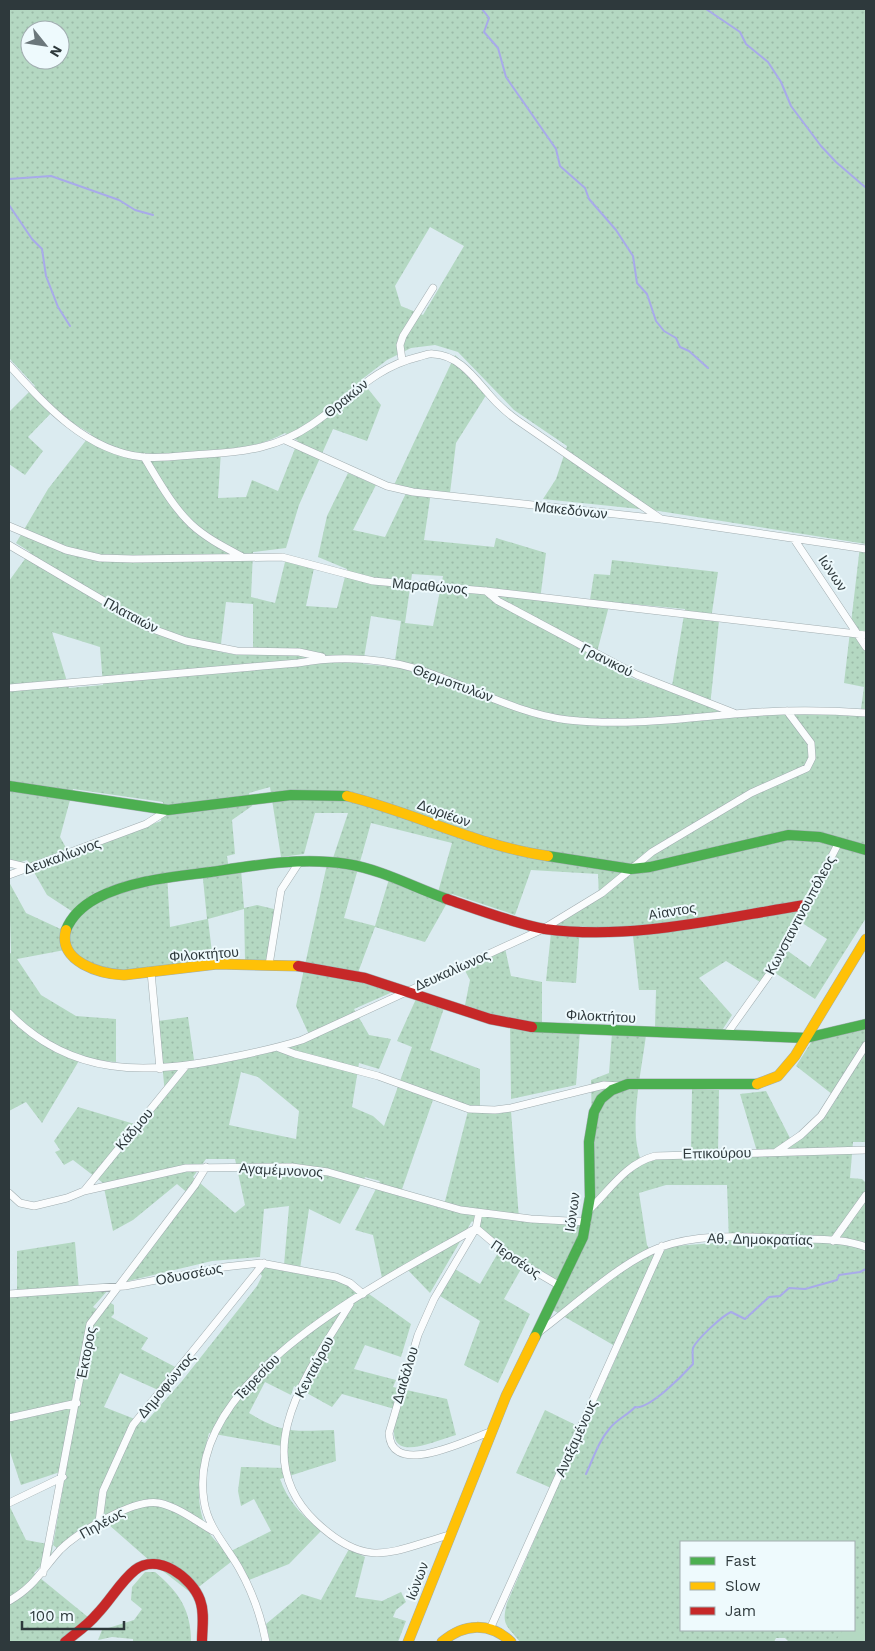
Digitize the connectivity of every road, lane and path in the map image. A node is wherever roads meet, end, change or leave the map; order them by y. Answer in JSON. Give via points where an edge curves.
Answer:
{"nodes":[{"id":1,"x":433,"y":288,"type":"dead end"},
{"id":2,"x":402,"y":360,"type":"junction"},
{"id":3,"x":9,"y":365,"type":"edge"},
{"id":4,"x":285,"y":440,"type":"junction"},
{"id":5,"x":144,"y":457,"type":"junction"},
{"id":6,"x":661,"y":519,"type":"junction"},
{"id":7,"x":9,"y":526,"type":"edge"},
{"id":8,"x":794,"y":539,"type":"junction"},
{"id":9,"x":9,"y":545,"type":"edge"},
{"id":10,"x":866,"y":549,"type":"edge"},
{"id":11,"x":244,"y":557,"type":"junction"},
{"id":12,"x":486,"y":591,"type":"junction"},
{"id":13,"x":857,"y":634,"type":"junction"},
{"id":14,"x":866,"y":636,"type":"edge"},
{"id":15,"x":866,"y":647,"type":"edge"},
{"id":16,"x":324,"y":658,"type":"junction"},
{"id":17,"x":9,"y":688,"type":"edge"},
{"id":18,"x":787,"y":711,"type":"junction"},
{"id":19,"x":866,"y":713,"type":"edge"},
{"id":20,"x":735,"y":714,"type":"junction"},
{"id":21,"x":9,"y":786,"type":"edge"},
{"id":22,"x":168,"y":810,"type":"junction"},
{"id":23,"x":839,"y":842,"type":"junction"},
{"id":24,"x":866,"y":850,"type":"edge"},
{"id":25,"x":300,"y":861,"type":"junction"},
{"id":26,"x":9,"y":863,"type":"edge"},
{"id":27,"x":30,"y":868,"type":"junction"},
{"id":28,"x":631,"y":869,"type":"junction"},
{"id":29,"x":9,"y":875,"type":"edge"},
{"id":30,"x":805,"y":906,"type":"junction"},
{"id":31,"x":543,"y":928,"type":"junction"},
{"id":32,"x":866,"y":938,"type":"edge"},
{"id":33,"x":269,"y":965,"type":"junction"},
{"id":34,"x":152,"y":972,"type":"junction"},
{"id":35,"x":406,"y":990,"type":"junction"},
{"id":36,"x":9,"y":1013,"type":"edge"},
{"id":37,"x":866,"y":1024,"type":"edge"},
{"id":38,"x":726,"y":1036,"type":"junction"},
{"id":39,"x":806,"y":1038,"type":"junction"},
{"id":40,"x":866,"y":1045,"type":"edge"},
{"id":41,"x":279,"y":1048,"type":"junction"},
{"id":42,"x":185,"y":1067,"type":"junction"},
{"id":43,"x":160,"y":1069,"type":"junction"},
{"id":44,"x":620,"y":1086,"type":"junction"},
{"id":45,"x":866,"y":1150,"type":"edge"},
{"id":46,"x":776,"y":1152,"type":"junction"},
{"id":47,"x":206,"y":1166,"type":"junction"},
{"id":48,"x":84,"y":1191,"type":"junction"},
{"id":49,"x":9,"y":1193,"type":"edge"},
{"id":50,"x":866,"y":1195,"type":"edge"},
{"id":51,"x":588,"y":1211,"type":"junction"},
{"id":52,"x":479,"y":1213,"type":"junction"},
{"id":53,"x":587,"y":1222,"type":"junction"},
{"id":54,"x":476,"y":1228,"type":"junction"},
{"id":55,"x":833,"y":1241,"type":"junction"},
{"id":56,"x":662,"y":1246,"type":"junction"},
{"id":57,"x":866,"y":1246,"type":"edge"},
{"id":58,"x":264,"y":1263,"type":"junction"},
{"id":59,"x":560,"y":1286,"type":"junction"},
{"id":60,"x":117,"y":1287,"type":"junction"},
{"id":61,"x":9,"y":1294,"type":"edge"},
{"id":62,"x":363,"y":1294,"type":"junction"},
{"id":63,"x":351,"y":1302,"type":"junction"},
{"id":64,"x":533,"y":1336,"type":"junction"},
{"id":65,"x":77,"y":1403,"type":"junction"},
{"id":66,"x":9,"y":1418,"type":"edge"},
{"id":67,"x":490,"y":1432,"type":"junction"},
{"id":68,"x":63,"y":1477,"type":"junction"},
{"id":69,"x":9,"y":1503,"type":"edge"},
{"id":70,"x":98,"y":1522,"type":"junction"},
{"id":71,"x":214,"y":1531,"type":"junction"},
{"id":72,"x":449,"y":1535,"type":"junction"},
{"id":73,"x":43,"y":1573,"type":"junction"},
{"id":74,"x":9,"y":1602,"type":"edge"},
{"id":75,"x":490,"y":1629,"type":"junction"},
{"id":76,"x":65,"y":1642,"type":"edge"},
{"id":77,"x":202,"y":1642,"type":"edge"},
{"id":78,"x":266,"y":1642,"type":"edge"},
{"id":79,"x":408,"y":1642,"type":"edge"},
{"id":80,"x":442,"y":1642,"type":"edge"},
{"id":81,"x":511,"y":1642,"type":"edge"}],
"edges":[{"from":1,"to":2,"type":"street","via":[[403,336],[400,345]]},
{"from":2,"to":4,"type":"street","name":"Θρακών","via":[[387,366],[310,426]]},
{"from":2,"to":6,"type":"street","name":"Θρακών","via":[[432,353],[453,359],[517,420]]},
{"from":3,"to":5,"type":"street","name":"Θρακών","via":[[71,428],[98,443]]},
{"from":4,"to":5,"type":"street","name":"Θρακών","via":[[245,451]]},
{"from":4,"to":6,"type":"street","name":"Μακεδόνων","via":[[387,486],[413,492]]},
{"from":5,"to":11,"type":"street","via":[[192,525]]},
{"from":6,"to":8,"type":"street","name":"Μακεδόνων"},
{"from":7,"to":11,"type":"street","name":"Μαραθώνος","via":[[66,550],[100,558]]},
{"from":8,"to":10,"type":"street","name":"Μακεδόνων"},
{"from":8,"to":13,"type":"street","name":"Ιώνων"},
{"from":9,"to":16,"type":"street","name":"Πλαταιών","via":[[150,628],[186,641],[238,651],[299,652]]},
{"from":11,"to":12,"type":"street","name":"Μαραθώνος","via":[[293,558],[365,580]]},
{"from":12,"to":13,"type":"street","name":"Μαραθώνος"},
{"from":12,"to":20,"type":"street","name":"Γρανικού","via":[[498,601],[616,665]]},
{"from":13,"to":14,"type":"street","name":"Μαραθώνος"},
{"from":13,"to":15,"type":"street","name":"Ιώνων"},
{"from":16,"to":17,"type":"street","name":"Θερμοπυλών","via":[[298,663]]},
{"from":16,"to":20,"type":"street","name":"Θερμοπυλών","via":[[352,658],[417,668],[520,708],[565,720],[646,722]]},
{"from":18,"to":19,"type":"street","name":"Θερμοπυλών"},
{"from":18,"to":20,"type":"street","name":"Θερμοπυλών"},
{"from":18,"to":28,"type":"street","name":"Δευκαλίωνος","via":[[811,743],[812,758],[807,768],[751,793],[652,852]]},
{"from":21,"to":22,"type":"street","name":"Δωριέων"},
{"from":22,"to":27,"type":"street","name":"Δευκαλίωνος","via":[[146,824]]},
{"from":22,"to":28,"type":"street","name":"Δωριέων","via":[[290,795],[342,795],[386,806],[492,844]]},
{"from":23,"to":24,"type":"street","name":"Δωριέων"},
{"from":23,"to":28,"type":"street","name":"Δωριέων","via":[[813,836],[783,835]]},
{"from":23,"to":30,"type":"street","name":"Κωνσταντινουπόλεος"},
{"from":25,"to":31,"type":"street","name":"Φιλοκτήτου","via":[[372,869],[445,898]]},
{"from":25,"to":33,"type":"street","via":[[281,890]]},
{"from":25,"to":34,"type":"street","name":"Φιλοκτήτου","via":[[186,876],[125,888],[87,904],[72,917],[67,928],[66,946],[83,965],[109,974]]},
{"from":26,"to":27,"type":"street"},
{"from":27,"to":29,"type":"street","name":"Δευκαλίωνος"},
{"from":28,"to":31,"type":"street","name":"Δευκαλίωνος","via":[[602,893]]},
{"from":30,"to":31,"type":"street","name":"Aiαντος","via":[[642,930]]},
{"from":30,"to":38,"type":"street","name":"Κωνσταντινουπόλεος","via":[[776,965]]},
{"from":31,"to":35,"type":"street","name":"Δευκαλίωνος"},
{"from":32,"to":39,"type":"street"},
{"from":33,"to":34,"type":"street","name":"Φιλοκτήτου","via":[[212,964]]},
{"from":33,"to":35,"type":"street","name":"Φιλοκτήτου","via":[[340,972]]},
{"from":34,"to":43,"type":"street"},
{"from":35,"to":38,"type":"street","name":"Φιλοκτήτου","via":[[512,1025]]},
{"from":35,"to":41,"type":"street","name":"Δευκαλίωνος"},
{"from":36,"to":43,"type":"street","name":"Δευκαλίωνος","via":[[45,1043],[81,1059],[112,1066]]},
{"from":37,"to":39,"type":"street","name":"Φιλοκτήτου"},
{"from":38,"to":39,"type":"street","name":"Φιλοκτήτου"},
{"from":39,"to":44,"type":"street","via":[[784,1070],[766,1082],[750,1085],[641,1083]]},
{"from":40,"to":46,"type":"street","via":[[821,1116]]},
{"from":41,"to":42,"type":"street","name":"Δευκαλίωνος"},
{"from":41,"to":44,"type":"street","via":[[378,1076],[469,1109],[503,1109],[604,1084]]},
{"from":42,"to":43,"type":"street","name":"Δευκαλίωνος"},
{"from":42,"to":48,"type":"street","name":"Κάδμου"},
{"from":44,"to":51,"type":"street","name":"Ιώνων","via":[[602,1098],[591,1118]]},
{"from":45,"to":46,"type":"street","name":"Επικούρου"},
{"from":46,"to":51,"type":"street","name":"Επικούρου","via":[[649,1158],[626,1170]]},
{"from":47,"to":48,"type":"street","name":"Αγαμέμνονος"},
{"from":47,"to":52,"type":"street","name":"Αγαμέμνονος","via":[[292,1167],[323,1171]]},
{"from":47,"to":60,"type":"street","name":"Έκτορος"},
{"from":48,"to":49,"type":"street","name":"Αγαμέμνονος","via":[[34,1206],[20,1204]]},
{"from":50,"to":55,"type":"street"},
{"from":51,"to":53,"type":"street","name":"Ιώνων"},
{"from":52,"to":53,"type":"street","name":"Αγαμέμνονος"},
{"from":52,"to":54,"type":"street","name":"Δαιδάλου"},
{"from":53,"to":59,"type":"street","name":"Ιώνων","via":[[578,1252]]},
{"from":54,"to":59,"type":"street","name":"Περσέως","via":[[508,1256]]},
{"from":54,"to":62,"type":"street","name":"Τειρεσίου"},
{"from":54,"to":67,"type":"street","name":"Δαιδάλου","via":[[434,1299],[418,1335],[390,1422],[389,1438],[397,1452],[415,1456]]},
{"from":55,"to":56,"type":"street","name":"Αθ. Δημοκρατίας","via":[[719,1236]]},
{"from":55,"to":57,"type":"street","name":"Αθ. Δημοκρατίας"},
{"from":56,"to":64,"type":"street","name":"Αθ. Δημοκρατίας","via":[[629,1264]]},
{"from":56,"to":75,"type":"street","name":"Αναξαμένους"},
{"from":58,"to":60,"type":"street","name":"Οδυσσέως","via":[[236,1264]]},
{"from":58,"to":62,"type":"street","name":"Οδυσσέως","via":[[336,1276]]},
{"from":58,"to":70,"type":"street","name":"Δημοφώντος","via":[[132,1425],[103,1491]]},
{"from":59,"to":64,"type":"street","name":"Ιώνων"},
{"from":60,"to":61,"type":"street","name":"Οδυσσέως"},
{"from":60,"to":65,"type":"street","name":"Έκτορος","via":[[90,1324]]},
{"from":62,"to":63,"type":"street","name":"Τειρεσίου"},
{"from":63,"to":71,"type":"street","name":"Τειρεσίου","via":[[268,1364],[224,1415],[212,1439],[204,1476],[204,1501]]},
{"from":63,"to":72,"type":"street","name":"Κενταύρου","via":[[305,1378],[295,1402],[284,1450],[288,1484],[298,1502],[320,1525],[335,1538],[363,1553],[380,1554]]},
{"from":64,"to":67,"type":"street","name":"Ιώνων"},
{"from":65,"to":66,"type":"street"},
{"from":65,"to":68,"type":"street","name":"Έκτορος"},
{"from":67,"to":72,"type":"street","name":"Ιώνων"},
{"from":68,"to":69,"type":"street"},
{"from":68,"to":73,"type":"street","name":"Έκτορος"},
{"from":70,"to":71,"type":"street","name":"Πηλέως","via":[[137,1504],[154,1502]]},
{"from":70,"to":73,"type":"street","name":"Πηλέως","via":[[66,1545]]},
{"from":71,"to":78,"type":"street","name":"Τειρεσίου","via":[[247,1583]]},
{"from":72,"to":79,"type":"street","name":"Ιώνων"},
{"from":73,"to":74,"type":"street","name":"Πηλέως"},
{"from":75,"to":80,"type":"street","via":[[461,1628]]},
{"from":75,"to":81,"type":"street"},
{"from":76,"to":77,"type":"street","via":[[101,1610],[135,1570],[154,1565],[171,1570],[196,1590],[202,1608]]}]}
